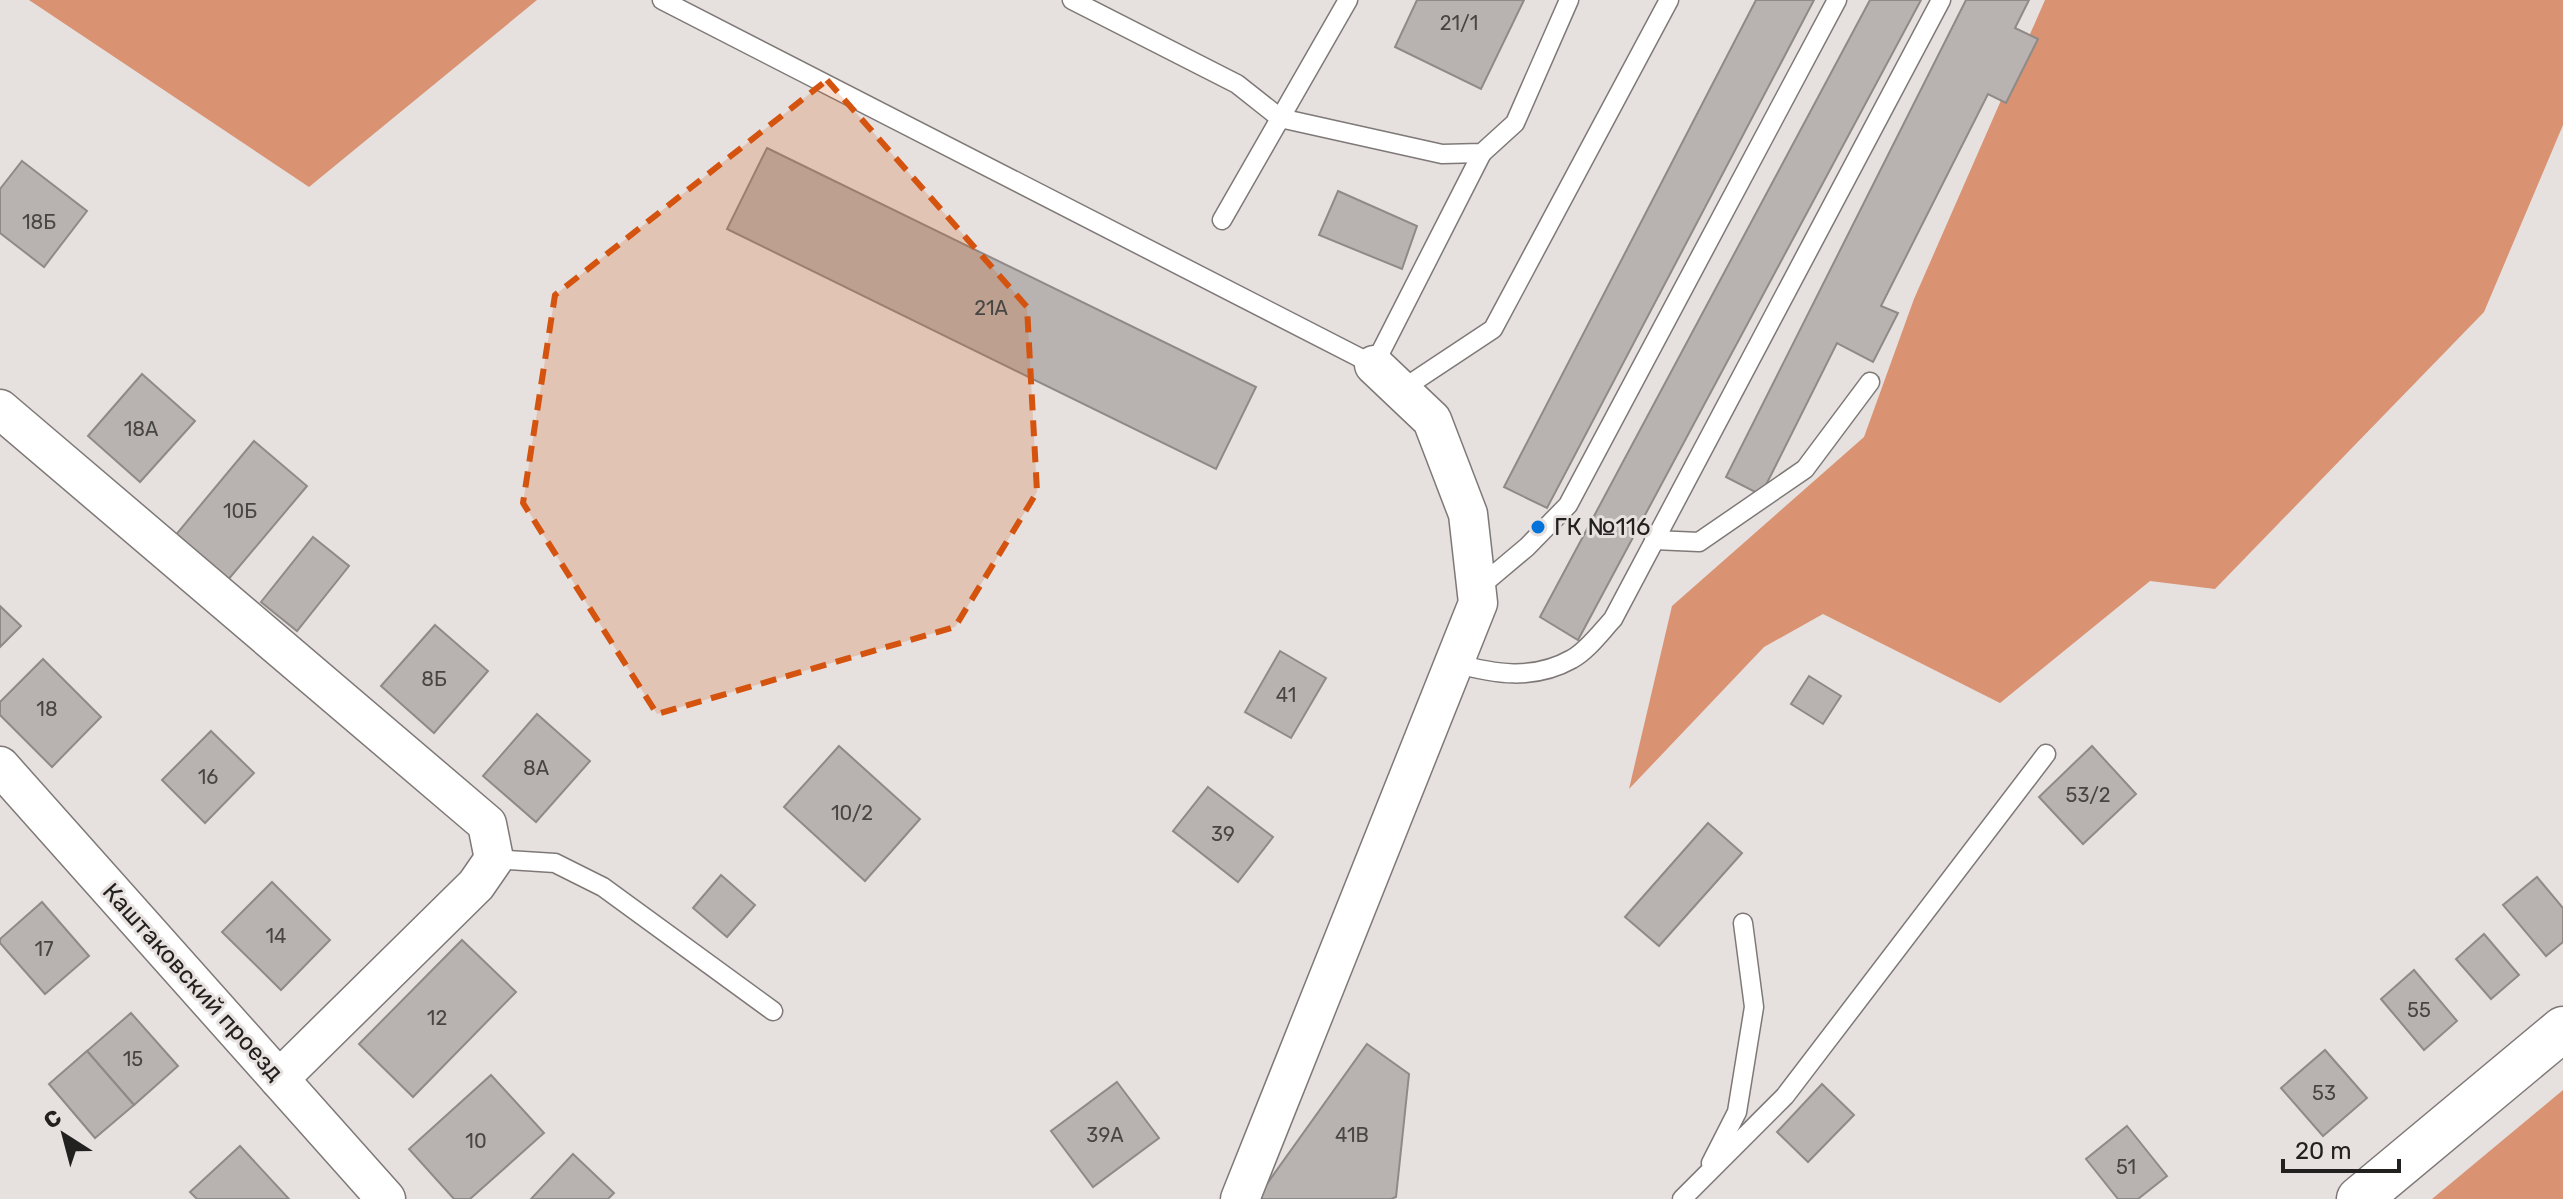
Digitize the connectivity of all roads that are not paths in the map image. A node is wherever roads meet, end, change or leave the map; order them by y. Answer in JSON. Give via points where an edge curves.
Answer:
{"nodes":[{"id":1,"x":662,"y":0,"type":"edge"},
{"id":2,"x":1072,"y":0,"type":"edge"},
{"id":3,"x":1348,"y":0,"type":"edge"},
{"id":4,"x":1569,"y":0,"type":"edge"},
{"id":5,"x":1669,"y":0,"type":"edge"},
{"id":6,"x":1837,"y":0,"type":"edge"},
{"id":7,"x":1941,"y":0,"type":"edge"},
{"id":8,"x":1280,"y":118,"type":"junction"},
{"id":9,"x":1482,"y":153,"type":"junction"},
{"id":10,"x":1222,"y":220,"type":"dead end"},
{"id":11,"x":1388,"y":377,"type":"junction"},
{"id":12,"x":1870,"y":382,"type":"dead end"},
{"id":13,"x":0,"y":409,"type":"edge"},
{"id":14,"x":1654,"y":540,"type":"junction"},
{"id":15,"x":1477,"y":589,"type":"junction"},
{"id":16,"x":1454,"y":663,"type":"junction"},
{"id":17,"x":2046,"y":754,"type":"dead end"},
{"id":18,"x":0,"y":766,"type":"edge"},
{"id":19,"x":494,"y":859,"type":"junction"},
{"id":20,"x":1743,"y":923,"type":"dead end"},
{"id":21,"x":773,"y":1011,"type":"dead end"},
{"id":22,"x":2563,"y":1029,"type":"edge"},
{"id":23,"x":279,"y":1079,"type":"junction"},
{"id":24,"x":1702,"y":1179,"type":"junction"},
{"id":25,"x":386,"y":1199,"type":"edge"},
{"id":26,"x":1240,"y":1199,"type":"edge"},
{"id":27,"x":1682,"y":1199,"type":"edge"},
{"id":28,"x":2359,"y":1199,"type":"edge"}],
"edges":[{"from":1,"to":11,"type":"lane"},
{"from":2,"to":8,"type":"lane","via":[[1237,84]]},
{"from":3,"to":8,"type":"lane"},
{"from":4,"to":9,"type":"lane","via":[[1515,123]]},
{"from":5,"to":11,"type":"lane","via":[[1493,329]]},
{"from":6,"to":15,"type":"lane","via":[[1568,505]]},
{"from":7,"to":14,"type":"lane"},
{"from":8,"to":9,"type":"lane","via":[[1442,154]]},
{"from":8,"to":10,"type":"lane"},
{"from":9,"to":11,"type":"lane"},
{"from":11,"to":15,"type":"street","via":[[1432,420],[1468,514]]},
{"from":12,"to":14,"type":"lane","via":[[1805,469],[1699,542]]},
{"from":13,"to":19,"type":"street","via":[[487,824]]},
{"from":14,"to":16,"type":"lane","via":[[1613,619],[1573,659],[1535,673],[1500,674]]},
{"from":15,"to":16,"type":"street","via":[[1478,603]]},
{"from":16,"to":26,"type":"street"},
{"from":17,"to":24,"type":"lane","via":[[1785,1096]]},
{"from":18,"to":23,"type":"street","name":"Каштаковский проезд"},
{"from":19,"to":21,"type":"lane","via":[[555,863],[603,887]]},
{"from":19,"to":23,"type":"street","via":[[476,885]]},
{"from":20,"to":24,"type":"lane","via":[[1754,1007],[1737,1112]]},
{"from":22,"to":28,"type":"street"},
{"from":23,"to":25,"type":"street","name":"Каштаковский проезд"},
{"from":24,"to":27,"type":"lane"}]}
